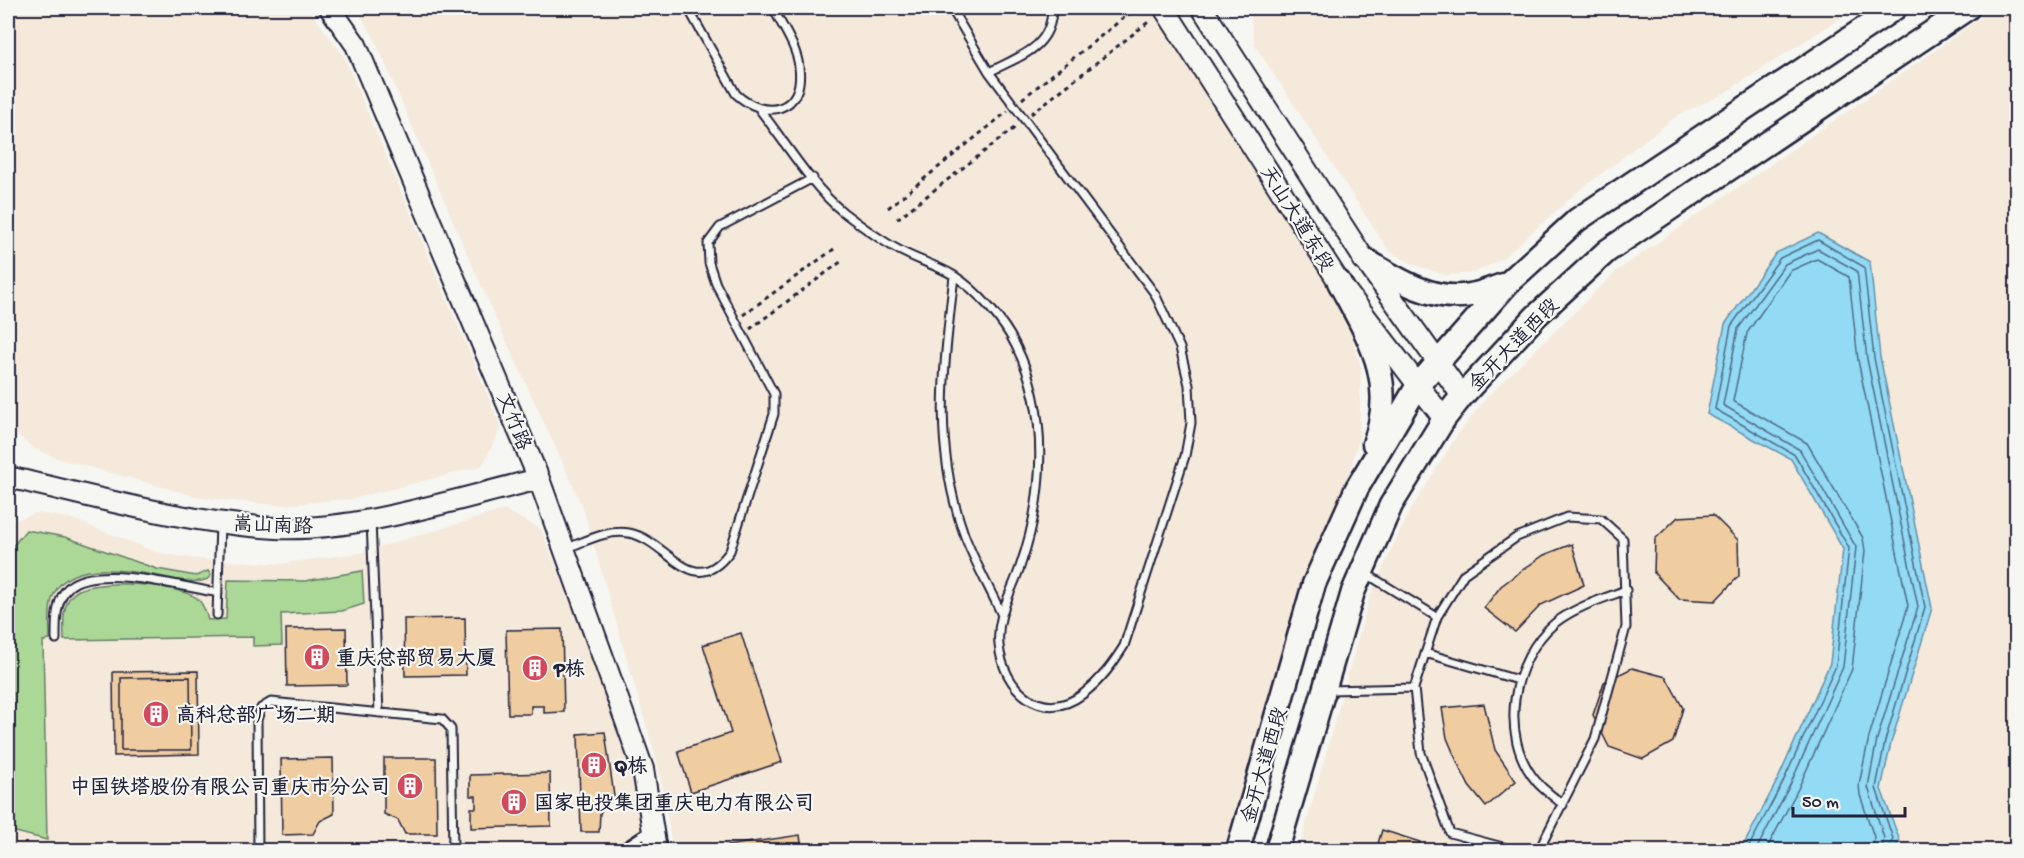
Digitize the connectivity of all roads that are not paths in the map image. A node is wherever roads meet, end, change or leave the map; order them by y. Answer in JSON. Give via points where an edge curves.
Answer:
{"nodes":[{"id":1,"x":330,"y":8,"type":"edge"},
{"id":2,"x":688,"y":8,"type":"edge"},
{"id":3,"x":773,"y":8,"type":"edge"},
{"id":4,"x":951,"y":8,"type":"edge"},
{"id":5,"x":1052,"y":8,"type":"edge"},
{"id":6,"x":1202,"y":8,"type":"edge"},
{"id":7,"x":1895,"y":8,"type":"edge"},
{"id":8,"x":1968,"y":8,"type":"edge"},
{"id":9,"x":1168,"y":11,"type":"edge"},
{"id":10,"x":989,"y":72,"type":"junction"},
{"id":11,"x":760,"y":110,"type":"junction"},
{"id":12,"x":813,"y":178,"type":"junction"},
{"id":13,"x":1364,"y":259,"type":"junction"},
{"id":14,"x":954,"y":276,"type":"junction"},
{"id":15,"x":1339,"y":282,"type":"junction"},
{"id":16,"x":1508,"y":284,"type":"junction"},
{"id":17,"x":1438,"y":362,"type":"junction"},
{"id":18,"x":1418,"y":385,"type":"junction"},
{"id":19,"x":1462,"y":396,"type":"junction"},
{"id":20,"x":1444,"y":419,"type":"junction"},
{"id":21,"x":8,"y":477,"type":"edge"},
{"id":22,"x":539,"y":479,"type":"junction"},
{"id":23,"x":1357,"y":488,"type":"junction"},
{"id":24,"x":370,"y":519,"type":"junction"},
{"id":25,"x":220,"y":522,"type":"junction"},
{"id":26,"x":564,"y":549,"type":"junction"},
{"id":27,"x":1362,"y":572,"type":"junction"},
{"id":28,"x":1626,"y":590,"type":"junction"},
{"id":29,"x":218,"y":593,"type":"junction"},
{"id":30,"x":1001,"y":613,"type":"junction"},
{"id":31,"x":218,"y":615,"type":"dead end"},
{"id":32,"x":1437,"y":617,"type":"junction"},
{"id":33,"x":56,"y":639,"type":"dead end"},
{"id":34,"x":1425,"y":653,"type":"junction"},
{"id":35,"x":1518,"y":680,"type":"junction"},
{"id":36,"x":1414,"y":688,"type":"junction"},
{"id":37,"x":1323,"y":690,"type":"junction"},
{"id":38,"x":379,"y":713,"type":"junction"},
{"id":39,"x":1563,"y":805,"type":"junction"},
{"id":40,"x":653,"y":828,"type":"junction"},
{"id":41,"x":258,"y":850,"type":"edge"},
{"id":42,"x":453,"y":850,"type":"edge"},
{"id":43,"x":625,"y":850,"type":"edge"},
{"id":44,"x":656,"y":850,"type":"edge"},
{"id":45,"x":1238,"y":850,"type":"edge"},
{"id":46,"x":1277,"y":850,"type":"edge"},
{"id":47,"x":1514,"y":850,"type":"edge"},
{"id":48,"x":1539,"y":850,"type":"edge"}],
"edges":[{"from":1,"to":22,"type":"street","name":"文竹路","via":[[356,45]]},
{"from":2,"to":11,"type":"lane","via":[[736,94]]},
{"from":3,"to":11,"type":"lane","via":[[796,54],[799,82],[788,104],[777,110]]},
{"from":4,"to":10,"type":"lane"},
{"from":5,"to":10,"type":"lane","via":[[1048,34],[1035,48]]},
{"from":6,"to":13,"type":"street","name":"天山大道东段"},
{"from":7,"to":16,"type":"main road","name":"金开大道西段","via":[[1577,220]]},
{"from":8,"to":19,"type":"main road","name":"金开大道西段","via":[[1606,251],[1536,316]]},
{"from":9,"to":15,"type":"street","name":"天山大道东段"},
{"from":10,"to":30,"type":"lane","via":[[1155,294],[1180,348],[1189,385],[1191,423],[1185,456],[1127,634],[1108,672],[1082,695],[1061,704],[1022,697],[1000,662]]},
{"from":11,"to":12,"type":"lane"},
{"from":12,"to":14,"type":"lane","via":[[842,210],[889,243]]},
{"from":12,"to":26,"type":"lane","via":[[720,227],[708,243],[716,284],[774,394],[774,414],[730,551],[721,564],[706,572],[685,569],[651,542],[630,533],[611,532]]},
{"from":13,"to":16,"type":"main road","via":[[1397,280],[1434,293],[1473,295]]},
{"from":13,"to":17,"type":"street","name":"天山大道东段"},
{"from":14,"to":30,"type":"lane","via":[[942,384],[945,458],[964,534]]},
{"from":14,"to":30,"type":"lane","via":[[1000,321],[1016,346],[1031,384],[1038,431],[1040,470],[1035,521]]},
{"from":15,"to":18,"type":"street","name":"天山大道东段"},
{"from":15,"to":23,"type":"main road","via":[[1377,358],[1384,386],[1377,436]]},
{"from":16,"to":17,"type":"main road","name":"金开大道西段"},
{"from":17,"to":18,"type":"main road","name":"金开大道西段"},
{"from":17,"to":19,"type":"street","name":"天山大道东段"},
{"from":18,"to":20,"type":"street","name":"天山大道东段"},
{"from":18,"to":23,"type":"main road","name":"金开大道西段"},
{"from":19,"to":20,"type":"main road","name":"金开大道西段"},
{"from":20,"to":27,"type":"main road","name":"金开大道西段","via":[[1391,505]]},
{"from":21,"to":25,"type":"street","name":"嵩山南路"},
{"from":22,"to":24,"type":"street","name":"嵩山南路"},
{"from":22,"to":26,"type":"street","name":"文竹路"},
{"from":23,"to":45,"type":"main road","name":"金开大道西段","via":[[1314,584]]},
{"from":24,"to":25,"type":"street","name":"嵩山南路","via":[[277,528]]},
{"from":24,"to":38,"type":"lane"},
{"from":25,"to":29,"type":"lane"},
{"from":26,"to":40,"type":"street","name":"文竹路","via":[[643,769]]},
{"from":27,"to":32,"type":"lane"},
{"from":27,"to":37,"type":"main road","name":"金开大道西段"},
{"from":28,"to":32,"type":"lane","via":[[1623,539],[1601,519],[1567,517],[1517,537],[1464,574]]},
{"from":28,"to":35,"type":"lane","via":[[1585,606],[1556,623],[1534,646]]},
{"from":28,"to":39,"type":"lane","via":[[1626,627],[1595,739]]},
{"from":29,"to":31,"type":"lane"},
{"from":29,"to":33,"type":"lane","via":[[135,577],[79,581],[63,594],[56,618]]},
{"from":32,"to":34,"type":"lane"},
{"from":34,"to":35,"type":"lane"},
{"from":34,"to":36,"type":"lane"},
{"from":35,"to":39,"type":"lane","via":[[1517,748],[1535,781]]},
{"from":36,"to":37,"type":"lane"},
{"from":36,"to":47,"type":"lane","via":[[1421,753],[1450,833]]},
{"from":37,"to":46,"type":"main road","name":"金开大道西段"},
{"from":38,"to":41,"type":"lane","via":[[271,702],[261,708],[257,720]]},
{"from":38,"to":42,"type":"lane","via":[[442,719],[451,729]]},
{"from":39,"to":48,"type":"lane"},
{"from":40,"to":43,"type":"lane"},
{"from":40,"to":44,"type":"street","name":"文竹路"}]}
